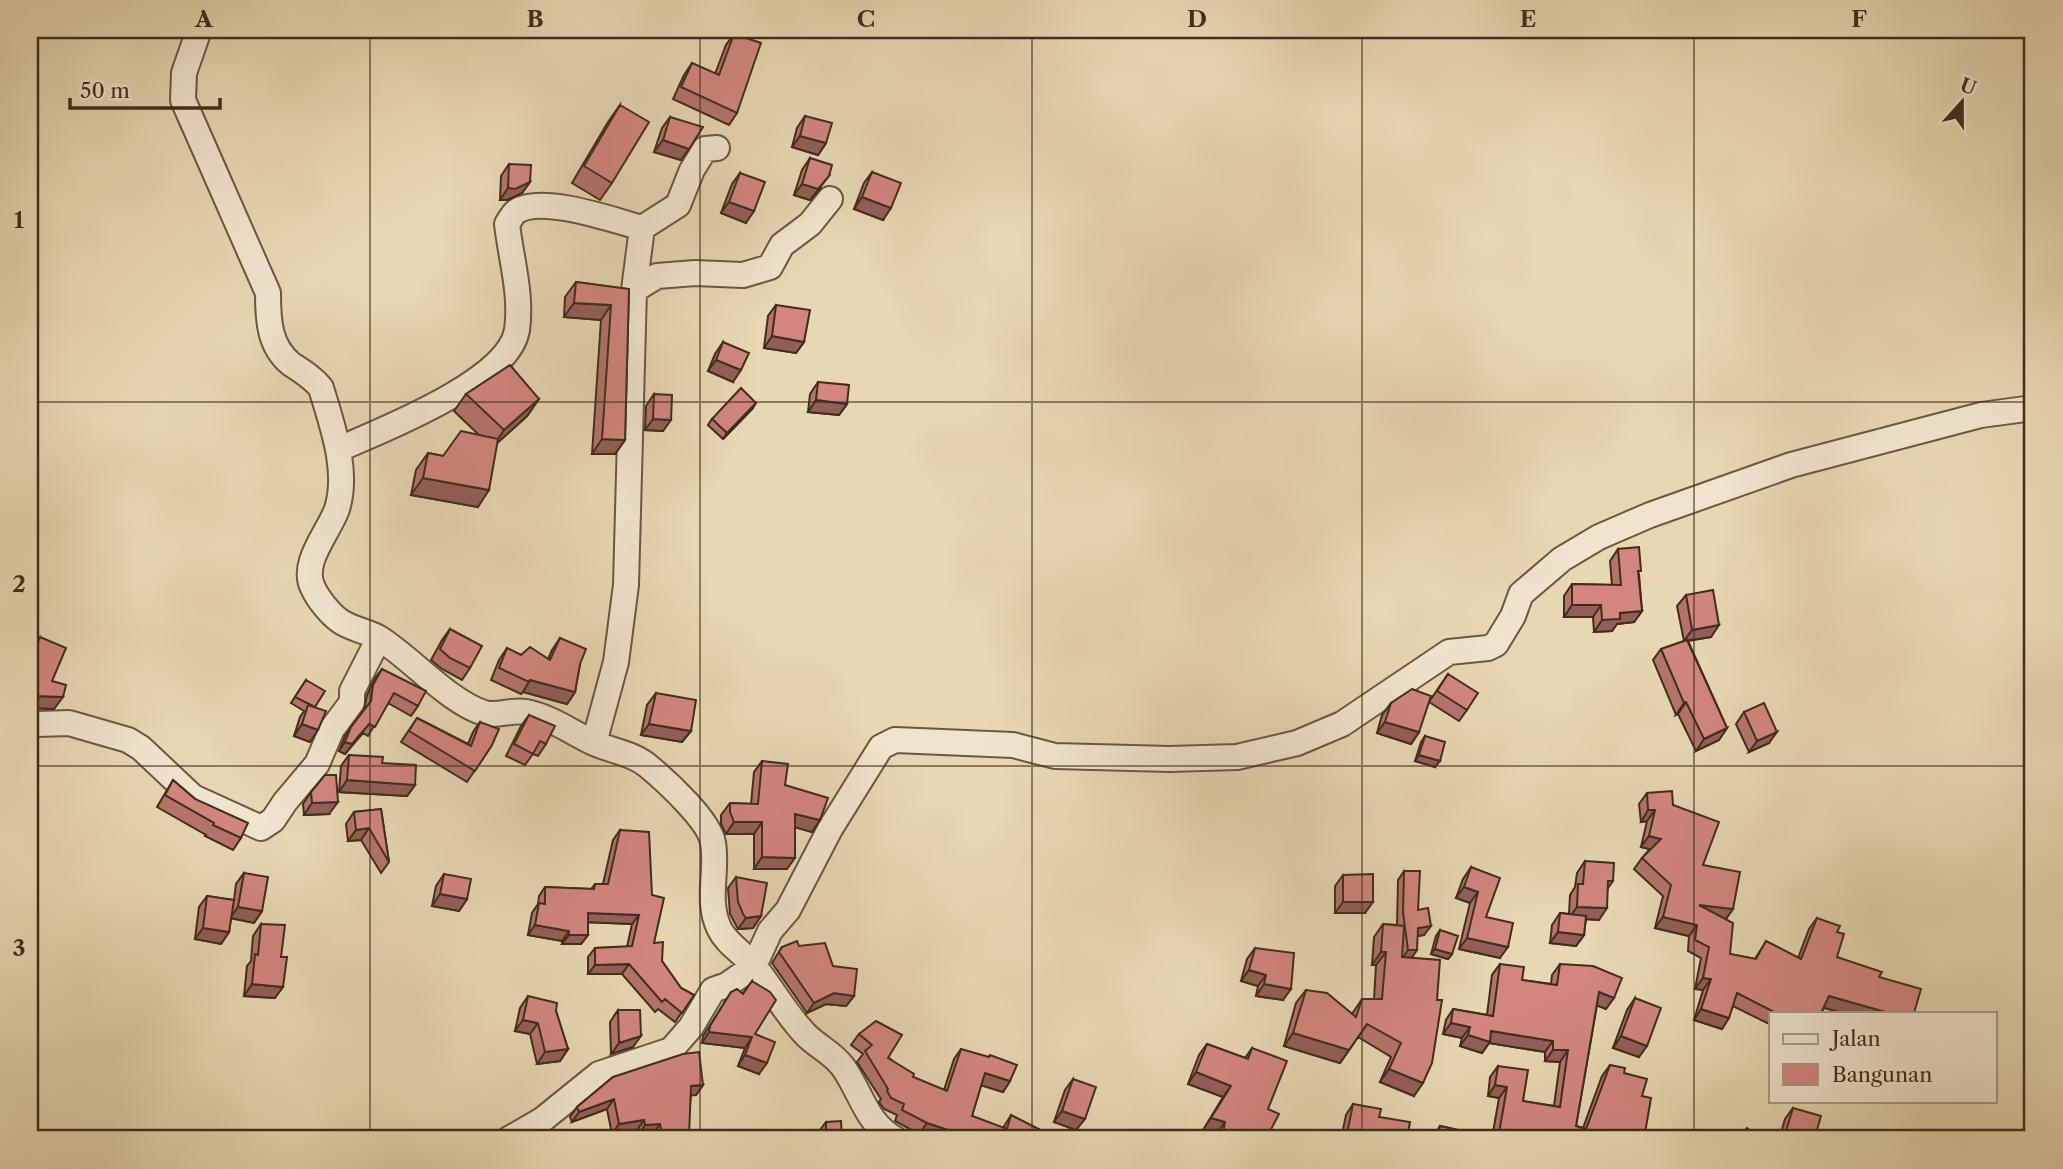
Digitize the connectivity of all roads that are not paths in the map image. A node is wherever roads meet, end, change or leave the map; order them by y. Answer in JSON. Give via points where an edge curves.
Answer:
{"nodes":[{"id":1,"x":199,"y":30,"type":"edge"},
{"id":2,"x":717,"y":148,"type":"dead end"},
{"id":3,"x":830,"y":199,"type":"dead end"},
{"id":4,"x":642,"y":228,"type":"junction"},
{"id":5,"x":635,"y":290,"type":"junction"},
{"id":6,"x":2033,"y":408,"type":"edge"},
{"id":7,"x":339,"y":449,"type":"junction"},
{"id":8,"x":379,"y":638,"type":"junction"},
{"id":9,"x":30,"y":722,"type":"edge"},
{"id":10,"x":594,"y":743,"type":"junction"},
{"id":11,"x":754,"y":966,"type":"junction"},
{"id":12,"x":509,"y":1139,"type":"edge"},
{"id":13,"x":895,"y":1139,"type":"edge"}],
"edges":[{"from":1,"to":7,"type":"street","via":[[184,73],[183,100],[268,293],[268,319],[276,349],[321,388]]},
{"from":2,"to":4,"type":"street","via":[[705,149],[678,205]]},
{"from":3,"to":5,"type":"street","via":[[810,224],[782,245],[770,267],[743,275],[657,276]]},
{"from":4,"to":5,"type":"street"},
{"from":4,"to":7,"type":"street","via":[[569,208],[534,206],[516,211],[507,224],[519,293],[517,333],[502,359],[465,389]]},
{"from":5,"to":10,"type":"street","via":[[626,585],[616,662]]},
{"from":6,"to":11,"type":"street","via":[[1981,415],[1791,465],[1599,537],[1562,559],[1521,594],[1496,644],[1449,652],[1342,724],[1297,743],[1237,757],[1170,759],[1055,756],[991,743],[887,742],[830,829]]},
{"from":7,"to":8,"type":"street","via":[[337,508],[310,569],[311,586],[340,622]]},
{"from":8,"to":9,"type":"street","via":[[352,691],[352,702],[332,729],[317,764],[274,820],[261,828],[193,797],[128,740],[69,723]]},
{"from":8,"to":10,"type":"street","via":[[470,707],[495,715],[522,711],[537,715]]},
{"from":10,"to":11,"type":"street","via":[[647,765],[710,833],[719,928]]},
{"from":11,"to":12,"type":"street","via":[[713,990],[671,1050],[599,1074]]},
{"from":11,"to":13,"type":"street","via":[[785,1013],[844,1068],[873,1121]]}]}
